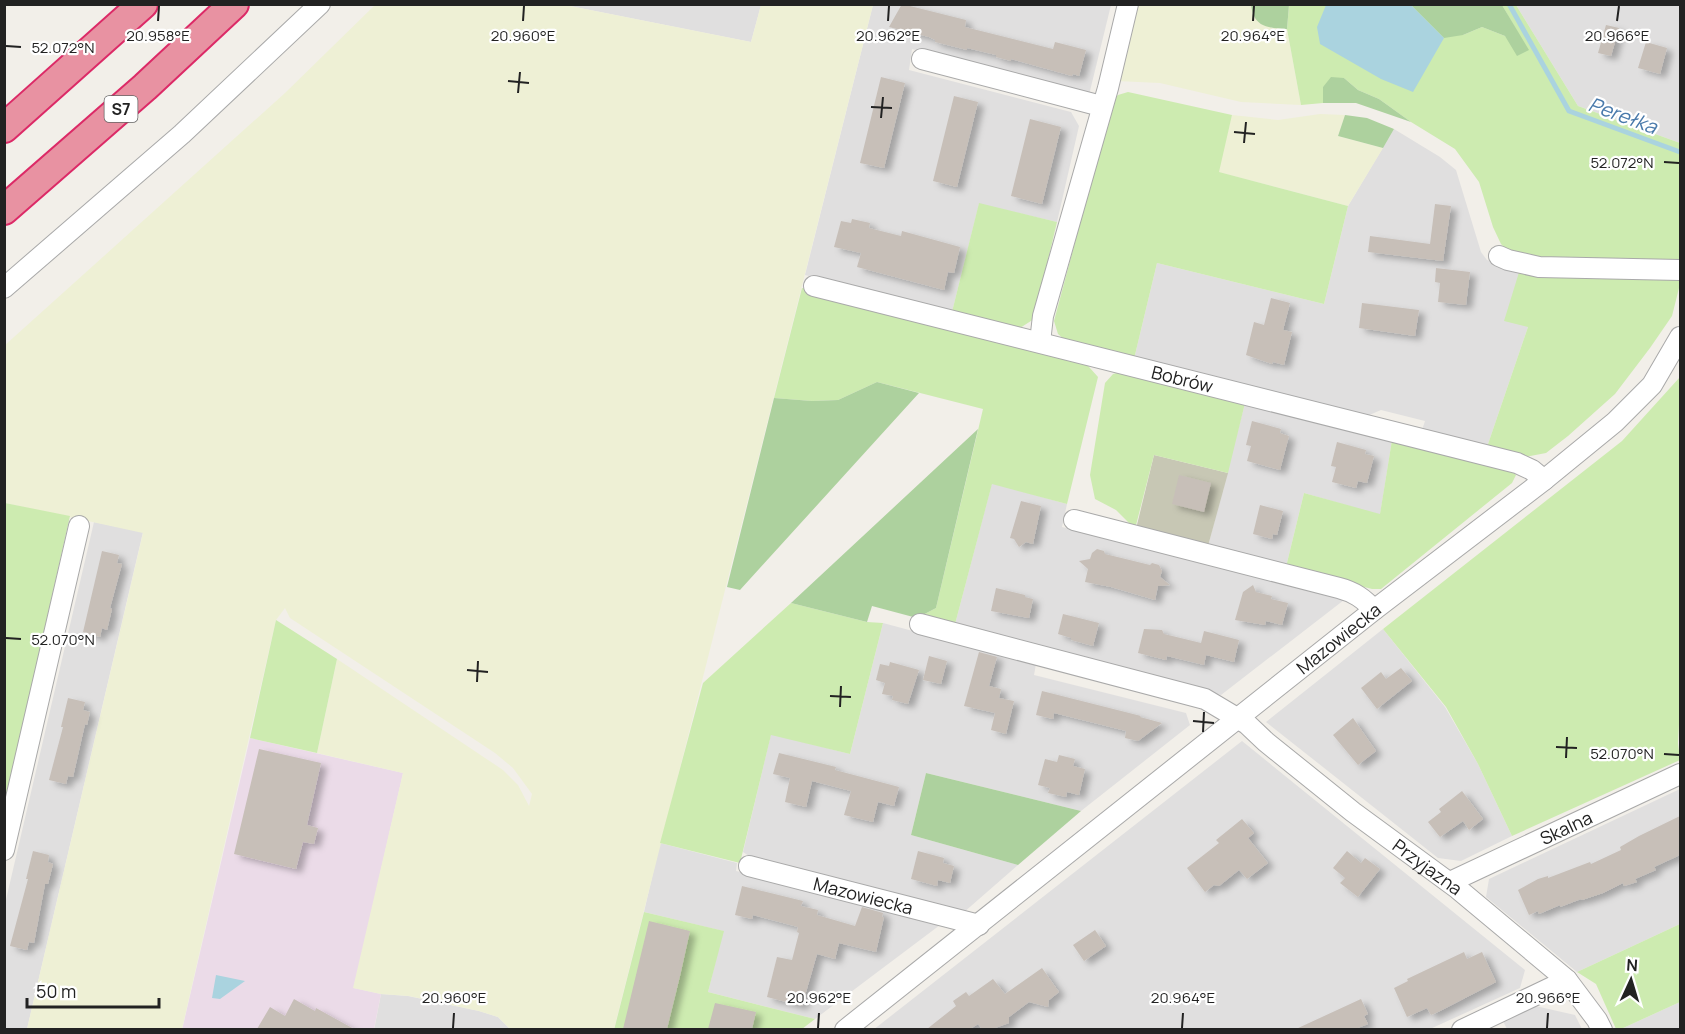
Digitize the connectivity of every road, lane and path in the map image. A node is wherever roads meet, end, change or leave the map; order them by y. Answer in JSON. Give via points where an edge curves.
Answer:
{"nodes":[{"id":1,"x":143,"y":4,"type":"edge"},
{"id":2,"x":234,"y":4,"type":"edge"},
{"id":3,"x":320,"y":4,"type":"edge"},
{"id":4,"x":1128,"y":4,"type":"edge"},
{"id":5,"x":922,"y":59,"type":"dead end"},
{"id":6,"x":1101,"y":106,"type":"junction"},
{"id":7,"x":4,"y":128,"type":"edge"},
{"id":8,"x":4,"y":210,"type":"edge"},
{"id":9,"x":1500,"y":256,"type":"dead end"},
{"id":10,"x":1680,"y":270,"type":"edge"},
{"id":11,"x":814,"y":286,"type":"dead end"},
{"id":12,"x":4,"y":288,"type":"edge"},
{"id":13,"x":1680,"y":337,"type":"edge"},
{"id":14,"x":1040,"y":342,"type":"junction"},
{"id":15,"x":1544,"y":480,"type":"junction"},
{"id":16,"x":1074,"y":520,"type":"dead end"},
{"id":17,"x":79,"y":526,"type":"dead end"},
{"id":18,"x":1374,"y":610,"type":"junction"},
{"id":19,"x":920,"y":624,"type":"dead end"},
{"id":20,"x":1239,"y":718,"type":"junction"},
{"id":21,"x":1680,"y":774,"type":"edge"},
{"id":22,"x":4,"y":850,"type":"edge"},
{"id":23,"x":749,"y":866,"type":"dead end"},
{"id":24,"x":1450,"y":882,"type":"junction"},
{"id":25,"x":979,"y":925,"type":"junction"},
{"id":26,"x":1567,"y":980,"type":"junction"},
{"id":27,"x":845,"y":1029,"type":"edge"},
{"id":28,"x":1462,"y":1029,"type":"edge"},
{"id":29,"x":1602,"y":1029,"type":"edge"}],
"edges":[{"from":1,"to":7,"type":"highway"},
{"from":2,"to":8,"type":"highway","number":"S7"},
{"from":3,"to":12,"type":"street","via":[[182,134]]},
{"from":4,"to":6,"type":"street"},
{"from":5,"to":6,"type":"street"},
{"from":6,"to":14,"type":"street","via":[[1043,316]]},
{"from":9,"to":10,"type":"street","via":[[1539,267]]},
{"from":11,"to":14,"type":"street","name":"Bobrów"},
{"from":13,"to":15,"type":"street","name":"Mazowiecka","via":[[1652,385],[1615,422]]},
{"from":14,"to":15,"type":"street","name":"Bobrów","via":[[1517,463]]},
{"from":15,"to":18,"type":"street","name":"Mazowiecka"},
{"from":16,"to":18,"type":"street","via":[[1353,592]]},
{"from":17,"to":22,"type":"street"},
{"from":18,"to":20,"type":"street","name":"Mazowiecka"},
{"from":19,"to":20,"type":"street","name":"Przyjazna","via":[[1205,699]]},
{"from":20,"to":24,"type":"street","name":"Przyjazna","via":[[1353,812]]},
{"from":20,"to":25,"type":"street","name":"Mazowiecka"},
{"from":21,"to":24,"type":"street","name":"Skalna"},
{"from":23,"to":25,"type":"street","name":"Mazowiecka"},
{"from":24,"to":26,"type":"street","name":"Przyjazna"},
{"from":25,"to":27,"type":"street","name":"Mazowiecka"},
{"from":26,"to":28,"type":"street"},
{"from":26,"to":29,"type":"street","name":"Przyjazna"}]}
